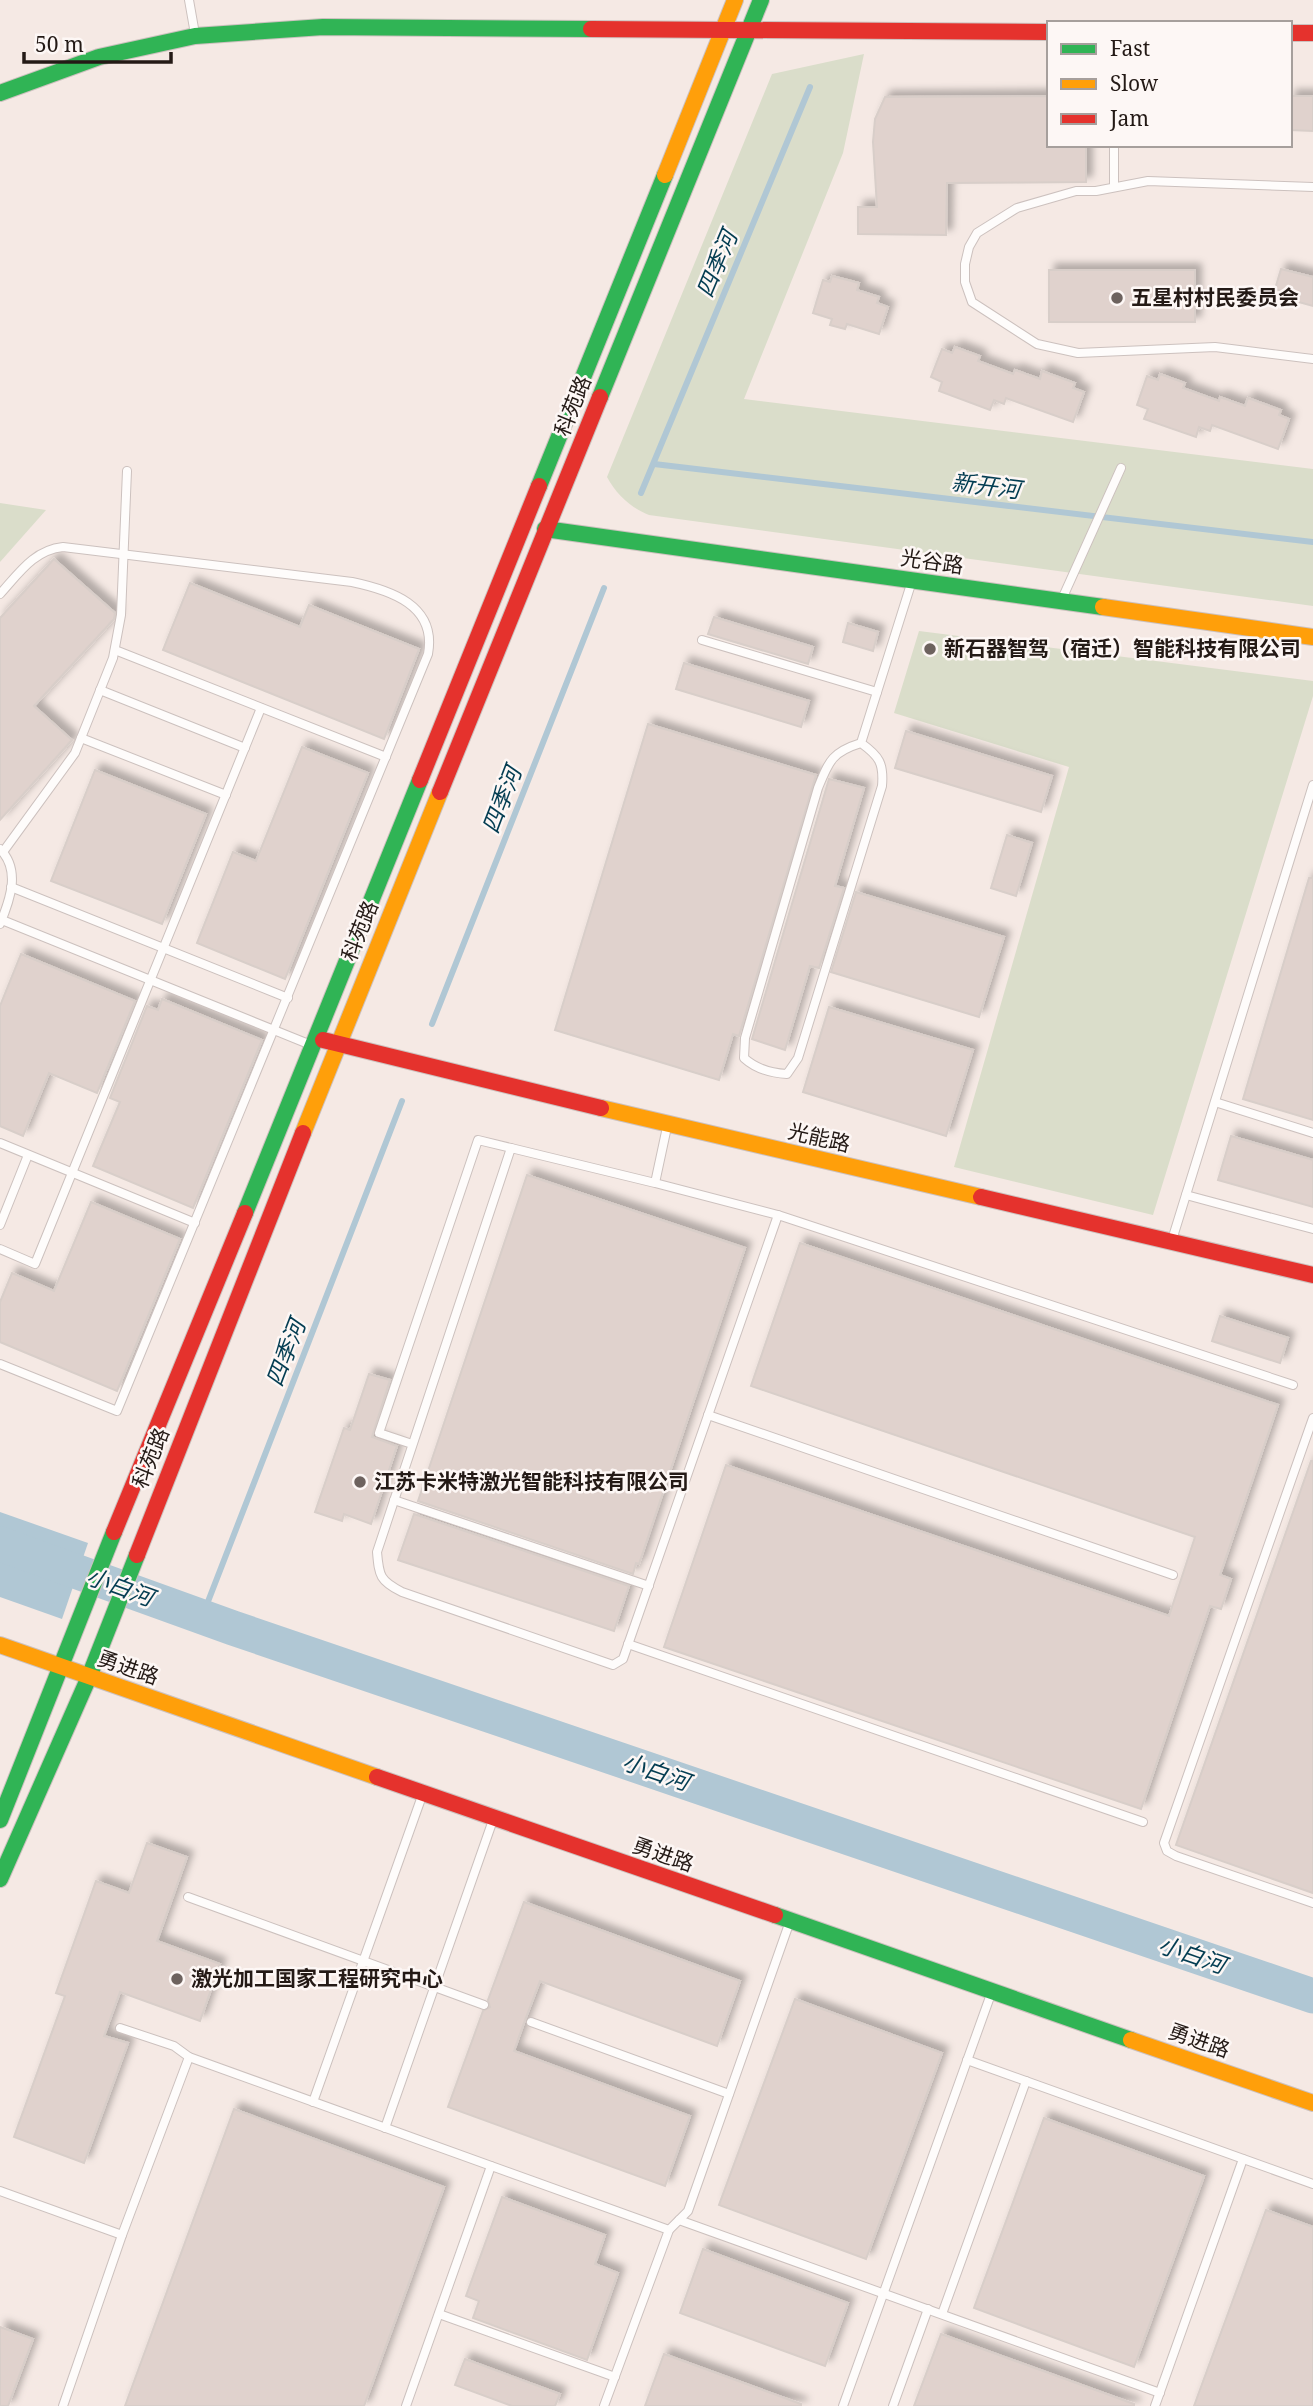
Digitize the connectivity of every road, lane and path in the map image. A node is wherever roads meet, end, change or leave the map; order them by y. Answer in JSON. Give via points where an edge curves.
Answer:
{"nodes":[{"id":1,"x":189,"y":0,"type":"edge"},
{"id":2,"x":735,"y":0,"type":"edge"},
{"id":3,"x":761,"y":0,"type":"edge"},
{"id":4,"x":723,"y":31,"type":"junction"},
{"id":5,"x":748,"y":32,"type":"junction"},
{"id":6,"x":1047,"y":33,"type":"edge"},
{"id":7,"x":1292,"y":33,"type":"edge"},
{"id":8,"x":1313,"y":33,"type":"edge"},
{"id":9,"x":195,"y":36,"type":"junction"},
{"id":10,"x":0,"y":93,"type":"edge"},
{"id":11,"x":1114,"y":147,"type":"edge"},
{"id":12,"x":1114,"y":187,"type":"junction"},
{"id":13,"x":1313,"y":187,"type":"edge"},
{"id":14,"x":1313,"y":359,"type":"edge"},
{"id":15,"x":1121,"y":468,"type":"dead end"},
{"id":16,"x":127,"y":471,"type":"dead end"},
{"id":17,"x":545,"y":529,"type":"junction"},
{"id":18,"x":124,"y":554,"type":"junction"},
{"id":19,"x":912,"y":581,"type":"junction"},
{"id":20,"x":0,"y":594,"type":"edge"},
{"id":21,"x":1061,"y":601,"type":"junction"},
{"id":22,"x":1313,"y":637,"type":"edge"},
{"id":23,"x":702,"y":640,"type":"dead end"},
{"id":24,"x":115,"y":650,"type":"junction"},
{"id":25,"x":100,"y":690,"type":"junction"},
{"id":26,"x":877,"y":692,"type":"junction"},
{"id":27,"x":261,"y":708,"type":"junction"},
{"id":28,"x":81,"y":738,"type":"junction"},
{"id":29,"x":861,"y":743,"type":"junction"},
{"id":30,"x":245,"y":748,"type":"junction"},
{"id":31,"x":386,"y":757,"type":"junction"},
{"id":32,"x":1313,"y":785,"type":"edge"},
{"id":33,"x":226,"y":795,"type":"junction"},
{"id":34,"x":2,"y":851,"type":"edge"},
{"id":35,"x":11,"y":887,"type":"junction"},
{"id":36,"x":1,"y":922,"type":"edge"},
{"id":37,"x":163,"y":948,"type":"junction"},
{"id":38,"x":150,"y":980,"type":"junction"},
{"id":39,"x":288,"y":998,"type":"junction"},
{"id":40,"x":275,"y":1030,"type":"junction"},
{"id":41,"x":315,"y":1042,"type":"junction"},
{"id":42,"x":338,"y":1044,"type":"junction"},
{"id":43,"x":1215,"y":1102,"type":"junction"},
{"id":44,"x":668,"y":1124,"type":"junction"},
{"id":45,"x":1313,"y":1133,"type":"edge"},
{"id":46,"x":0,"y":1143,"type":"edge"},
{"id":47,"x":511,"y":1148,"type":"junction"},
{"id":48,"x":28,"y":1155,"type":"junction"},
{"id":49,"x":72,"y":1173,"type":"junction"},
{"id":50,"x":655,"y":1183,"type":"junction"},
{"id":51,"x":1186,"y":1195,"type":"junction"},
{"id":52,"x":778,"y":1215,"type":"junction"},
{"id":53,"x":195,"y":1223,"type":"junction"},
{"id":54,"x":0,"y":1225,"type":"edge"},
{"id":55,"x":1313,"y":1230,"type":"edge"},
{"id":56,"x":1171,"y":1242,"type":"junction"},
{"id":57,"x":0,"y":1249,"type":"edge"},
{"id":58,"x":1313,"y":1275,"type":"edge"},
{"id":59,"x":0,"y":1364,"type":"edge"},
{"id":60,"x":1293,"y":1385,"type":"dead end"},
{"id":61,"x":708,"y":1415,"type":"junction"},
{"id":62,"x":1313,"y":1419,"type":"edge"},
{"id":63,"x":412,"y":1444,"type":"junction"},
{"id":64,"x":394,"y":1500,"type":"junction"},
{"id":65,"x":1173,"y":1575,"type":"dead end"},
{"id":66,"x":649,"y":1586,"type":"junction"},
{"id":67,"x":628,"y":1644,"type":"junction"},
{"id":68,"x":0,"y":1646,"type":"edge"},
{"id":69,"x":60,"y":1666,"type":"junction"},
{"id":70,"x":89,"y":1677,"type":"junction"},
{"id":71,"x":422,"y":1793,"type":"junction"},
{"id":72,"x":494,"y":1818,"type":"junction"},
{"id":73,"x":0,"y":1821,"type":"edge"},
{"id":74,"x":1143,"y":1822,"type":"dead end"},
{"id":75,"x":0,"y":1879,"type":"edge"},
{"id":76,"x":188,"y":1897,"type":"dead end"},
{"id":77,"x":1313,"y":1903,"type":"edge"},
{"id":78,"x":790,"y":1921,"type":"junction"},
{"id":79,"x":363,"y":1961,"type":"junction"},
{"id":80,"x":435,"y":1987,"type":"junction"},
{"id":81,"x":992,"y":1991,"type":"junction"},
{"id":82,"x":484,"y":2005,"type":"dead end"},
{"id":83,"x":531,"y":2022,"type":"dead end"},
{"id":84,"x":120,"y":2028,"type":"dead end"},
{"id":85,"x":189,"y":2057,"type":"junction"},
{"id":86,"x":967,"y":2060,"type":"junction"},
{"id":87,"x":1026,"y":2081,"type":"junction"},
{"id":88,"x":729,"y":2094,"type":"junction"},
{"id":89,"x":313,"y":2102,"type":"junction"},
{"id":90,"x":1313,"y":2103,"type":"edge"},
{"id":91,"x":385,"y":2128,"type":"junction"},
{"id":92,"x":1242,"y":2159,"type":"junction"},
{"id":93,"x":491,"y":2166,"type":"junction"},
{"id":94,"x":1313,"y":2184,"type":"edge"},
{"id":95,"x":0,"y":2191,"type":"edge"},
{"id":96,"x":678,"y":2220,"type":"junction"},
{"id":97,"x":669,"y":2230,"type":"junction"},
{"id":98,"x":122,"y":2235,"type":"junction"},
{"id":99,"x":883,"y":2293,"type":"junction"},
{"id":100,"x":928,"y":2309,"type":"junction"},
{"id":101,"x":439,"y":2314,"type":"junction"},
{"id":102,"x":942,"y":2314,"type":"junction"},
{"id":103,"x":615,"y":2377,"type":"junction"},
{"id":104,"x":1160,"y":2393,"type":"junction"},
{"id":105,"x":63,"y":2406,"type":"edge"},
{"id":106,"x":406,"y":2406,"type":"edge"},
{"id":107,"x":604,"y":2406,"type":"edge"},
{"id":108,"x":842,"y":2406,"type":"edge"},
{"id":109,"x":893,"y":2406,"type":"edge"},
{"id":110,"x":1155,"y":2406,"type":"edge"}],
"edges":[{"from":1,"to":9,"type":"lane"},
{"from":2,"to":4,"type":"street","name":"科苑路"},
{"from":3,"to":5,"type":"street","name":"科苑路"},
{"from":4,"to":5,"type":"street"},
{"from":4,"to":9,"type":"street","via":[[323,27]]},
{"from":4,"to":41,"type":"street","name":"科苑路"},
{"from":5,"to":6,"type":"street"},
{"from":5,"to":17,"type":"street","name":"科苑路"},
{"from":7,"to":8,"type":"street"},
{"from":9,"to":10,"type":"street","via":[[99,57]]},
{"from":11,"to":12,"type":"lane"},
{"from":12,"to":13,"type":"lane","via":[[1148,181]]},
{"from":12,"to":14,"type":"lane","via":[[1076,191],[1017,208],[977,233],[965,264],[972,302],[1037,344],[1077,353],[1215,347]]},
{"from":15,"to":21,"type":"lane"},
{"from":16,"to":18,"type":"lane"},
{"from":17,"to":19,"type":"street","name":"光谷路"},
{"from":17,"to":42,"type":"street","name":"科苑路"},
{"from":18,"to":20,"type":"lane","via":[[50,548]]},
{"from":18,"to":24,"type":"lane"},
{"from":18,"to":31,"type":"lane","via":[[352,582],[393,593],[404,601],[424,620],[430,643]]},
{"from":19,"to":21,"type":"street","name":"光谷路"},
{"from":19,"to":26,"type":"lane"},
{"from":21,"to":22,"type":"street","name":"光谷路"},
{"from":23,"to":26,"type":"lane"},
{"from":24,"to":25,"type":"lane"},
{"from":24,"to":27,"type":"lane"},
{"from":25,"to":28,"type":"lane"},
{"from":25,"to":30,"type":"lane"},
{"from":26,"to":29,"type":"lane"},
{"from":27,"to":30,"type":"lane"},
{"from":27,"to":31,"type":"lane"},
{"from":28,"to":33,"type":"lane"},
{"from":28,"to":34,"type":"lane","via":[[70,761]]},
{"from":29,"to":29,"type":"lane","via":[[841,749],[829,761],[818,788],[745,1038],[744,1058],[771,1073],[787,1074],[799,1058],[882,786],[877,755]]},
{"from":30,"to":33,"type":"lane"},
{"from":31,"to":39,"type":"lane"},
{"from":32,"to":43,"type":"lane"},
{"from":33,"to":37,"type":"lane"},
{"from":34,"to":35,"type":"lane","via":[[13,871]]},
{"from":35,"to":36,"type":"lane"},
{"from":35,"to":37,"type":"lane"},
{"from":36,"to":38,"type":"lane"},
{"from":37,"to":38,"type":"lane"},
{"from":37,"to":39,"type":"lane"},
{"from":38,"to":40,"type":"lane"},
{"from":38,"to":49,"type":"lane"},
{"from":39,"to":40,"type":"lane"},
{"from":40,"to":41,"type":"lane"},
{"from":40,"to":53,"type":"lane"},
{"from":41,"to":42,"type":"street","name":"光能路"},
{"from":41,"to":69,"type":"street","name":"科苑路"},
{"from":42,"to":44,"type":"street","name":"光能路"},
{"from":42,"to":70,"type":"street","name":"科苑路"},
{"from":43,"to":45,"type":"lane"},
{"from":43,"to":51,"type":"lane"},
{"from":44,"to":50,"type":"lane"},
{"from":44,"to":56,"type":"street","name":"光能路"},
{"from":46,"to":48,"type":"lane"},
{"from":47,"to":50,"type":"lane"},
{"from":47,"to":63,"type":"lane"},
{"from":47,"to":63,"type":"lane","via":[[478,1140],[383,1420],[379,1433]]},
{"from":48,"to":49,"type":"lane"},
{"from":48,"to":54,"type":"lane"},
{"from":49,"to":53,"type":"lane"},
{"from":49,"to":57,"type":"lane","via":[[35,1264]]},
{"from":50,"to":52,"type":"lane"},
{"from":51,"to":55,"type":"lane"},
{"from":51,"to":56,"type":"lane"},
{"from":52,"to":60,"type":"lane"},
{"from":52,"to":61,"type":"lane"},
{"from":53,"to":59,"type":"lane","via":[[117,1411]]},
{"from":56,"to":58,"type":"street","name":"光能路"},
{"from":61,"to":65,"type":"lane"},
{"from":61,"to":66,"type":"lane"},
{"from":62,"to":77,"type":"lane","via":[[1164,1843],[1176,1856]]},
{"from":63,"to":64,"type":"lane"},
{"from":64,"to":66,"type":"lane"},
{"from":64,"to":67,"type":"lane","via":[[377,1552],[378,1571],[385,1584],[613,1665],[623,1659]]},
{"from":66,"to":67,"type":"lane"},
{"from":67,"to":74,"type":"lane"},
{"from":68,"to":69,"type":"street","name":"勇进路"},
{"from":69,"to":70,"type":"street","name":"勇进路"},
{"from":69,"to":73,"type":"street","name":"科苑路"},
{"from":70,"to":71,"type":"street","name":"勇进路"},
{"from":70,"to":75,"type":"street","name":"科苑路"},
{"from":71,"to":72,"type":"street","name":"勇进路"},
{"from":71,"to":79,"type":"lane"},
{"from":72,"to":78,"type":"street","name":"勇进路"},
{"from":72,"to":80,"type":"lane"},
{"from":76,"to":79,"type":"lane"},
{"from":78,"to":81,"type":"street","name":"勇进路"},
{"from":78,"to":88,"type":"lane"},
{"from":79,"to":80,"type":"lane"},
{"from":79,"to":89,"type":"lane"},
{"from":80,"to":82,"type":"lane"},
{"from":80,"to":91,"type":"lane"},
{"from":81,"to":86,"type":"lane"},
{"from":81,"to":90,"type":"street","name":"勇进路"},
{"from":83,"to":88,"type":"lane"},
{"from":84,"to":85,"type":"lane","via":[[173,2046]]},
{"from":85,"to":89,"type":"lane"},
{"from":85,"to":98,"type":"lane"},
{"from":86,"to":87,"type":"lane"},
{"from":86,"to":99,"type":"lane"},
{"from":87,"to":92,"type":"lane"},
{"from":87,"to":102,"type":"lane"},
{"from":88,"to":96,"type":"lane","via":[[688,2211]]},
{"from":89,"to":91,"type":"lane"},
{"from":91,"to":93,"type":"lane"},
{"from":92,"to":94,"type":"lane"},
{"from":92,"to":104,"type":"lane"},
{"from":93,"to":97,"type":"lane"},
{"from":93,"to":101,"type":"lane"},
{"from":95,"to":98,"type":"lane"},
{"from":96,"to":97,"type":"lane"},
{"from":96,"to":99,"type":"lane"},
{"from":97,"to":103,"type":"lane"},
{"from":98,"to":105,"type":"lane"},
{"from":99,"to":100,"type":"lane"},
{"from":99,"to":108,"type":"lane"},
{"from":100,"to":102,"type":"lane"},
{"from":100,"to":109,"type":"lane"},
{"from":101,"to":103,"type":"lane"},
{"from":101,"to":106,"type":"lane"},
{"from":102,"to":104,"type":"lane"},
{"from":103,"to":107,"type":"lane"},
{"from":104,"to":110,"type":"lane"}]}
